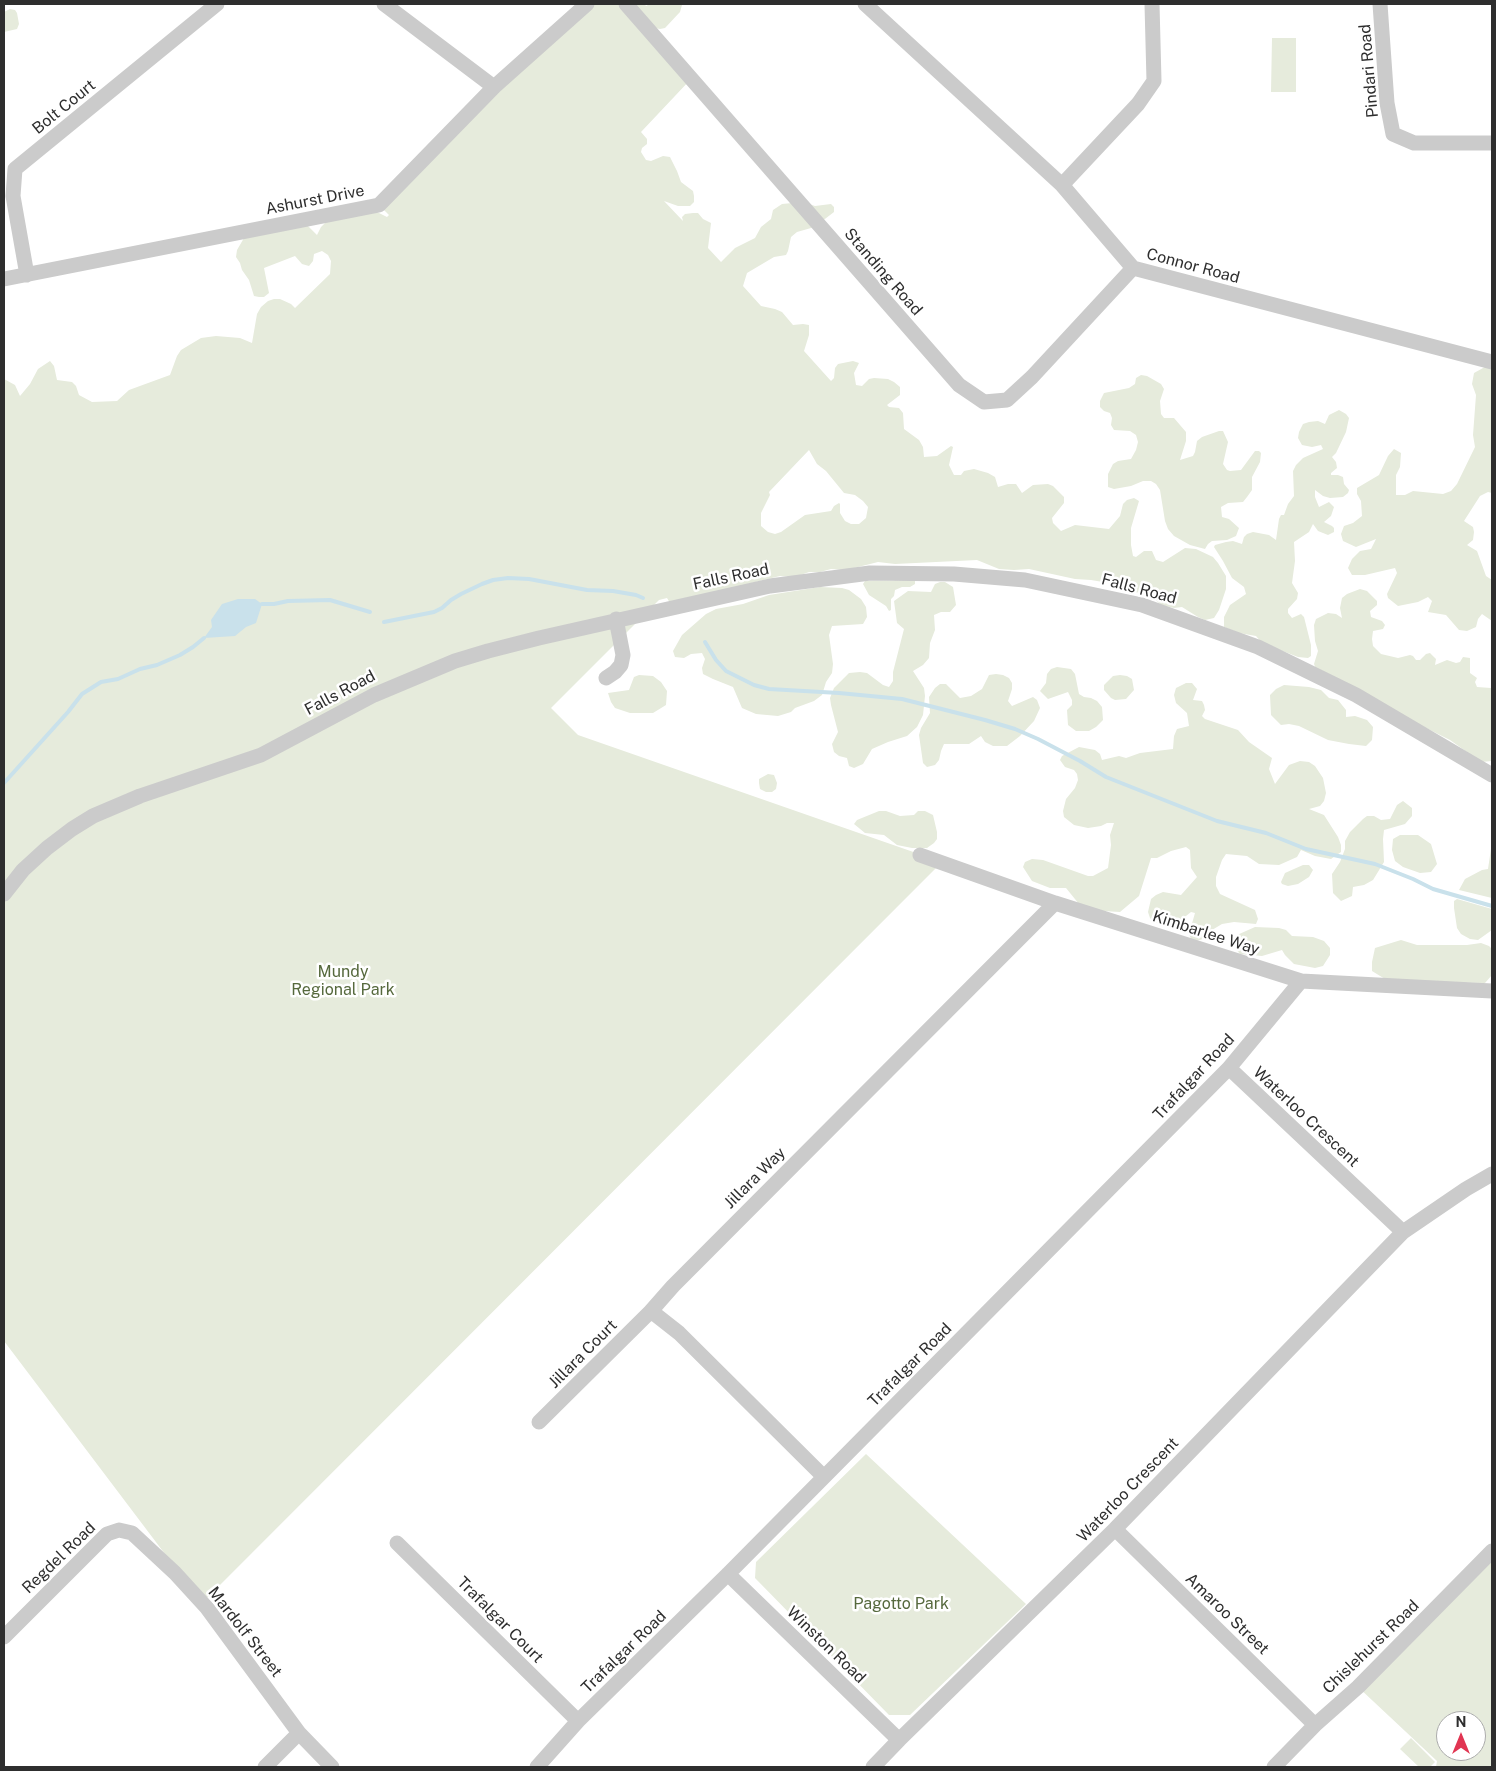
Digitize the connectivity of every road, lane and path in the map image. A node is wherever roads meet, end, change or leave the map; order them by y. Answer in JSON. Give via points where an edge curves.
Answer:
{"nodes":[{"id":1,"x":217,"y":4,"type":"edge"},
{"id":2,"x":384,"y":4,"type":"edge"},
{"id":3,"x":587,"y":4,"type":"edge"},
{"id":4,"x":626,"y":4,"type":"edge"},
{"id":5,"x":865,"y":4,"type":"edge"},
{"id":6,"x":1152,"y":4,"type":"edge"},
{"id":7,"x":1380,"y":4,"type":"edge"},
{"id":8,"x":494,"y":87,"type":"junction"},
{"id":9,"x":1492,"y":143,"type":"edge"},
{"id":10,"x":1062,"y":185,"type":"junction"},
{"id":11,"x":1133,"y":268,"type":"junction"},
{"id":12,"x":27,"y":275,"type":"junction"},
{"id":13,"x":4,"y":279,"type":"edge"},
{"id":14,"x":1492,"y":362,"type":"edge"},
{"id":15,"x":616,"y":620,"type":"junction"},
{"id":16,"x":606,"y":678,"type":"dead end"},
{"id":17,"x":1492,"y":775,"type":"edge"},
{"id":18,"x":920,"y":855,"type":"dead end"},
{"id":19,"x":4,"y":894,"type":"edge"},
{"id":20,"x":1055,"y":903,"type":"junction"},
{"id":21,"x":1301,"y":981,"type":"junction"},
{"id":22,"x":1492,"y":991,"type":"edge"},
{"id":23,"x":1229,"y":1068,"type":"junction"},
{"id":24,"x":1492,"y":1174,"type":"edge"},
{"id":25,"x":1403,"y":1232,"type":"junction"},
{"id":26,"x":651,"y":1311,"type":"junction"},
{"id":27,"x":539,"y":1422,"type":"dead end"},
{"id":28,"x":824,"y":1478,"type":"junction"},
{"id":29,"x":1115,"y":1529,"type":"junction"},
{"id":30,"x":119,"y":1530,"type":"joint"},
{"id":31,"x":397,"y":1543,"type":"dead end"},
{"id":32,"x":1492,"y":1551,"type":"edge"},
{"id":33,"x":728,"y":1574,"type":"junction"},
{"id":34,"x":4,"y":1637,"type":"edge"},
{"id":35,"x":578,"y":1722,"type":"junction"},
{"id":36,"x":1315,"y":1725,"type":"junction"},
{"id":37,"x":299,"y":1733,"type":"junction"},
{"id":38,"x":899,"y":1740,"type":"junction"},
{"id":39,"x":265,"y":1767,"type":"edge"},
{"id":40,"x":332,"y":1767,"type":"edge"},
{"id":41,"x":537,"y":1767,"type":"edge"},
{"id":42,"x":873,"y":1767,"type":"edge"},
{"id":43,"x":1274,"y":1767,"type":"edge"}],
"edges":[{"from":1,"to":12,"type":"street","name":"Bolt Court","via":[[15,169],[13,196]]},
{"from":2,"to":8,"type":"street"},
{"from":3,"to":8,"type":"street","name":"Ashurst Drive"},
{"from":4,"to":11,"type":"street","name":"Standing Road","via":[[959,385],[984,402],[1007,400]]},
{"from":5,"to":10,"type":"street","name":"Connor Road"},
{"from":6,"to":10,"type":"street","via":[[1154,81],[1138,104]]},
{"from":7,"to":9,"type":"street","name":"Pindari Road","via":[[1387,103],[1393,134],[1414,143]]},
{"from":8,"to":12,"type":"street","name":"Ashurst Drive","via":[[379,205]]},
{"from":10,"to":11,"type":"street","name":"Connor Road"},
{"from":11,"to":14,"type":"street","name":"Connor Road"},
{"from":12,"to":13,"type":"street","name":"Ashurst Drive"},
{"from":15,"to":16,"type":"street","via":[[623,655],[621,665]]},
{"from":15,"to":17,"type":"street","name":"Falls Road","via":[[770,586],[870,573],[954,574],[1025,580],[1142,605],[1258,647],[1356,695]]},
{"from":15,"to":19,"type":"street","name":"Falls Road","via":[[488,650],[447,664],[374,695],[261,755],[109,808],[46,848]]},
{"from":18,"to":20,"type":"street","name":"Kimbarlee Way"},
{"from":20,"to":21,"type":"street","name":"Kimbarlee Way"},
{"from":20,"to":26,"type":"street","name":"Jillara Way","via":[[672,1286]]},
{"from":21,"to":22,"type":"street","name":"Kimbarlee Way"},
{"from":21,"to":23,"type":"street","name":"Trafalgar Road"},
{"from":23,"to":25,"type":"street","name":"Waterloo Crescent"},
{"from":23,"to":28,"type":"street","name":"Trafalgar Road"},
{"from":24,"to":25,"type":"street","name":"Waterloo Crescent"},
{"from":25,"to":29,"type":"street","name":"Waterloo Crescent"},
{"from":26,"to":27,"type":"street","name":"Jillara Court"},
{"from":26,"to":28,"type":"street","via":[[678,1333]]},
{"from":28,"to":33,"type":"street","name":"Trafalgar Road"},
{"from":29,"to":36,"type":"street","name":"Amaroo Street"},
{"from":29,"to":38,"type":"street","name":"Waterloo Crescent"},
{"from":30,"to":34,"type":"street","name":"Regdel Road","via":[[106,1534],[96,1543]]},
{"from":30,"to":37,"type":"street","name":"Mardolf Street","via":[[132,1533],[202,1603]]},
{"from":31,"to":35,"type":"street","name":"Trafalgar Court"},
{"from":32,"to":36,"type":"street","name":"Chislehurst Road","via":[[1358,1687]]},
{"from":33,"to":35,"type":"street","name":"Trafalgar Road"},
{"from":33,"to":38,"type":"street","name":"Winston Road"},
{"from":35,"to":41,"type":"street","name":"Trafalgar Road"},
{"from":36,"to":43,"type":"street","name":"Chislehurst Road"},
{"from":37,"to":39,"type":"street"},
{"from":37,"to":40,"type":"street","name":"Mardolf Street"},
{"from":38,"to":42,"type":"street","name":"Waterloo Crescent"}]}
